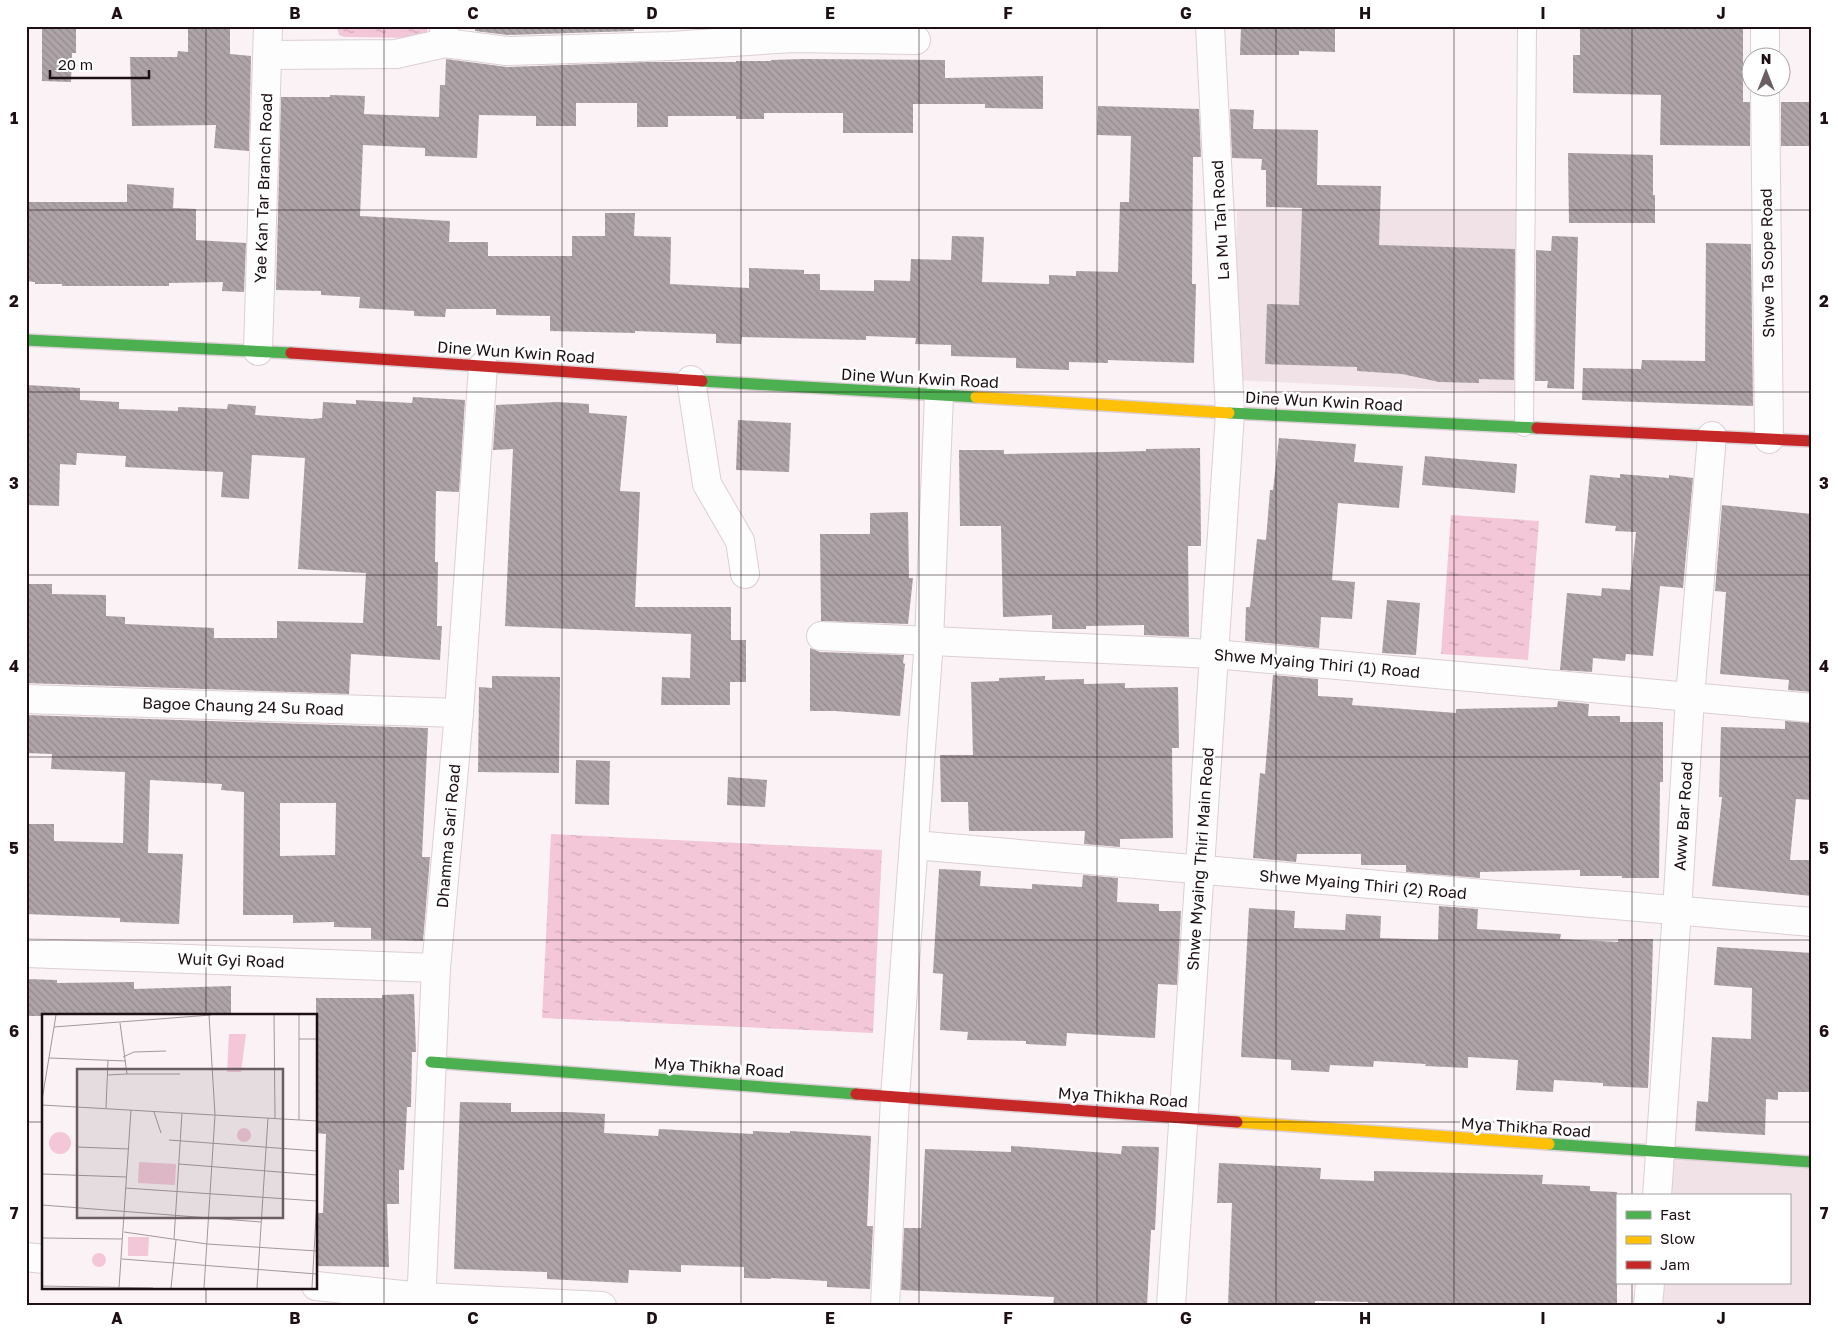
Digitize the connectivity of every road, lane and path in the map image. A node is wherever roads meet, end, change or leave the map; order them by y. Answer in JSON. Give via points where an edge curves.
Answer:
{"nodes":[{"id":1,"x":268,"y":26,"type":"edge"},
{"id":2,"x":1210,"y":26,"type":"edge"},
{"id":3,"x":1527,"y":26,"type":"edge"},
{"id":4,"x":1765,"y":26,"type":"edge"},
{"id":5,"x":444,"y":35,"type":"edge"},
{"id":6,"x":916,"y":40,"type":"dead end"},
{"id":7,"x":1765,"y":48,"type":"edge"},
{"id":8,"x":268,"y":55,"type":"junction"},
{"id":9,"x":1765,"y":98,"type":"edge"},
{"id":10,"x":26,"y":340,"type":"edge"},
{"id":11,"x":258,"y":351,"type":"junction"},
{"id":12,"x":483,"y":366,"type":"junction"},
{"id":13,"x":691,"y":380,"type":"junction"},
{"id":14,"x":938,"y":395,"type":"junction"},
{"id":15,"x":1230,"y":413,"type":"junction"},
{"id":16,"x":1524,"y":427,"type":"junction"},
{"id":17,"x":1712,"y":436,"type":"junction"},
{"id":18,"x":1769,"y":439,"type":"junction"},
{"id":19,"x":1812,"y":441,"type":"edge"},
{"id":20,"x":745,"y":574,"type":"dead end"},
{"id":21,"x":821,"y":636,"type":"dead end"},
{"id":22,"x":928,"y":641,"type":"junction"},
{"id":23,"x":1214,"y":654,"type":"junction"},
{"id":24,"x":1690,"y":697,"type":"junction"},
{"id":25,"x":26,"y":699,"type":"edge"},
{"id":26,"x":1812,"y":708,"type":"edge"},
{"id":27,"x":459,"y":713,"type":"junction"},
{"id":28,"x":914,"y":845,"type":"junction"},
{"id":29,"x":1199,"y":870,"type":"junction"},
{"id":30,"x":1677,"y":911,"type":"junction"},
{"id":31,"x":1812,"y":922,"type":"edge"},
{"id":32,"x":26,"y":953,"type":"edge"},
{"id":33,"x":436,"y":968,"type":"junction"},
{"id":34,"x":431,"y":1062,"type":"junction"},
{"id":35,"x":895,"y":1097,"type":"junction"},
{"id":36,"x":1182,"y":1118,"type":"junction"},
{"id":37,"x":1660,"y":1152,"type":"junction"},
{"id":38,"x":1812,"y":1162,"type":"edge"},
{"id":39,"x":1657,"y":1194,"type":"edge"},
{"id":40,"x":26,"y":1257,"type":"edge"},
{"id":41,"x":42,"y":1258,"type":"edge"},
{"id":42,"x":1650,"y":1284,"type":"edge"},
{"id":43,"x":318,"y":1286,"type":"edge"},
{"id":44,"x":422,"y":1301,"type":"edge"},
{"id":45,"x":602,"y":1306,"type":"edge"},
{"id":46,"x":885,"y":1306,"type":"edge"},
{"id":47,"x":1171,"y":1306,"type":"edge"},
{"id":48,"x":1648,"y":1306,"type":"edge"}],
"edges":[{"from":1,"to":8,"type":"street","name":"Yae Kan Tar Branch Road"},
{"from":2,"to":15,"type":"street","name":"La Mu Tan Road"},
{"from":3,"to":16,"type":"lane"},
{"from":4,"to":7,"type":"street"},
{"from":5,"to":6,"type":"street","via":[[507,51],[793,38]]},
{"from":5,"to":8,"type":"street","via":[[396,54]]},
{"from":8,"to":11,"type":"street","name":"Yae Kan Tar Branch Road"},
{"from":9,"to":18,"type":"street","name":"Shwe Ta Sope Road"},
{"from":10,"to":11,"type":"street","name":"Dine Wun Kwin Road"},
{"from":11,"to":12,"type":"street","name":"Dine Wun Kwin Road"},
{"from":12,"to":13,"type":"street","name":"Dine Wun Kwin Road"},
{"from":12,"to":27,"type":"street","name":"Dhamma Sari Road"},
{"from":13,"to":14,"type":"street","name":"Dine Wun Kwin Road"},
{"from":13,"to":20,"type":"street","via":[[707,484],[740,542]]},
{"from":14,"to":15,"type":"street","name":"Dine Wun Kwin Road"},
{"from":14,"to":22,"type":"street"},
{"from":15,"to":16,"type":"street","name":"Dine Wun Kwin Road"},
{"from":15,"to":23,"type":"street","name":"Shwe Myaing Thiri Main Road"},
{"from":16,"to":17,"type":"street","name":"Dine Wun Kwin Road"},
{"from":17,"to":18,"type":"street","name":"Dine Wun Kwin Road"},
{"from":17,"to":24,"type":"street","name":"Aww Bar Road"},
{"from":18,"to":19,"type":"street","name":"Dine Wun Kwin Road"},
{"from":21,"to":22,"type":"street","name":"Shwe Myaing Thiri (1) Road"},
{"from":22,"to":23,"type":"street","name":"Shwe Myaing Thiri (1) Road"},
{"from":22,"to":28,"type":"street"},
{"from":23,"to":24,"type":"street","name":"Shwe Myaing Thiri (1) Road"},
{"from":23,"to":29,"type":"street","name":"Shwe Myaing Thiri Main Road"},
{"from":24,"to":26,"type":"street","name":"Shwe Myaing Thiri (1) Road"},
{"from":24,"to":30,"type":"street","name":"Aww Bar Road"},
{"from":25,"to":27,"type":"street","name":"Bagoe Chaung 24 Su Road"},
{"from":27,"to":33,"type":"street","name":"Dhamma Sari Road"},
{"from":28,"to":29,"type":"street","name":"Shwe Myaing Thiri (2) Road"},
{"from":28,"to":35,"type":"street"},
{"from":29,"to":30,"type":"street","name":"Shwe Myaing Thiri (2) Road"},
{"from":29,"to":36,"type":"street","name":"Shwe Myaing Thiri Main Road"},
{"from":30,"to":31,"type":"street","name":"Shwe Myaing Thiri (2) Road"},
{"from":30,"to":37,"type":"street","name":"Aww Bar Road"},
{"from":32,"to":33,"type":"street","name":"Wuit Gyi Road"},
{"from":33,"to":34,"type":"street","name":"Dhamma Sari Road"},
{"from":34,"to":35,"type":"street","name":"Mya Thikha Road"},
{"from":34,"to":44,"type":"street","name":"Dhamma Sari Road"},
{"from":35,"to":36,"type":"street","name":"Mya Thikha Road"},
{"from":35,"to":46,"type":"street"},
{"from":36,"to":37,"type":"street","name":"Mya Thikha Road"},
{"from":36,"to":47,"type":"street","name":"Shwe Myaing Thiri Main Road"},
{"from":37,"to":38,"type":"street","name":"Mya Thikha Road"},
{"from":37,"to":39,"type":"street","name":"Aww Bar Road"},
{"from":40,"to":41,"type":"street"},
{"from":42,"to":48,"type":"street"},
{"from":43,"to":44,"type":"street"},
{"from":44,"to":45,"type":"street"}]}
